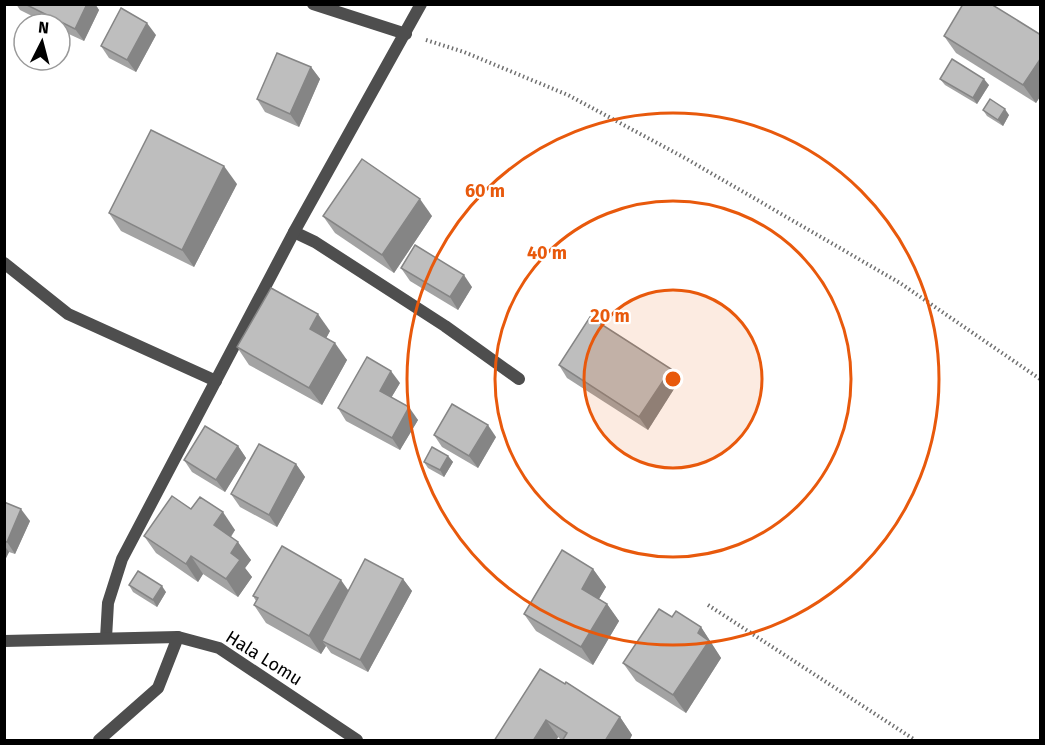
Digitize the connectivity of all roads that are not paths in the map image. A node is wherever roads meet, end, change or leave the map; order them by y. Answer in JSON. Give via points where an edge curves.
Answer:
{"nodes":[{"id":1,"x":314,"y":4,"type":"edge"},
{"id":2,"x":421,"y":4,"type":"edge"},
{"id":3,"x":406,"y":34,"type":"junction"},
{"id":4,"x":294,"y":232,"type":"junction"},
{"id":5,"x":4,"y":263,"type":"edge"},
{"id":6,"x":519,"y":380,"type":"dead end"},
{"id":7,"x":216,"y":381,"type":"junction"},
{"id":8,"x":178,"y":637,"type":"junction"},
{"id":9,"x":106,"y":638,"type":"junction"},
{"id":10,"x":4,"y":641,"type":"edge"},
{"id":11,"x":99,"y":741,"type":"edge"},
{"id":12,"x":357,"y":741,"type":"edge"}],
"edges":[{"from":1,"to":3,"type":"street"},
{"from":2,"to":3,"type":"street"},
{"from":3,"to":4,"type":"street"},
{"from":4,"to":6,"type":"street","via":[[436,320]]},
{"from":4,"to":7,"type":"street"},
{"from":5,"to":7,"type":"street","via":[[68,314]]},
{"from":7,"to":9,"type":"street","via":[[122,559],[108,603]]},
{"from":8,"to":9,"type":"street","name":"Hala Lomu"},
{"from":8,"to":11,"type":"street","via":[[158,688]]},
{"from":8,"to":12,"type":"street","name":"Hala Lomu","via":[[219,648]]},
{"from":9,"to":10,"type":"street","name":"Hala Lomu"}]}
